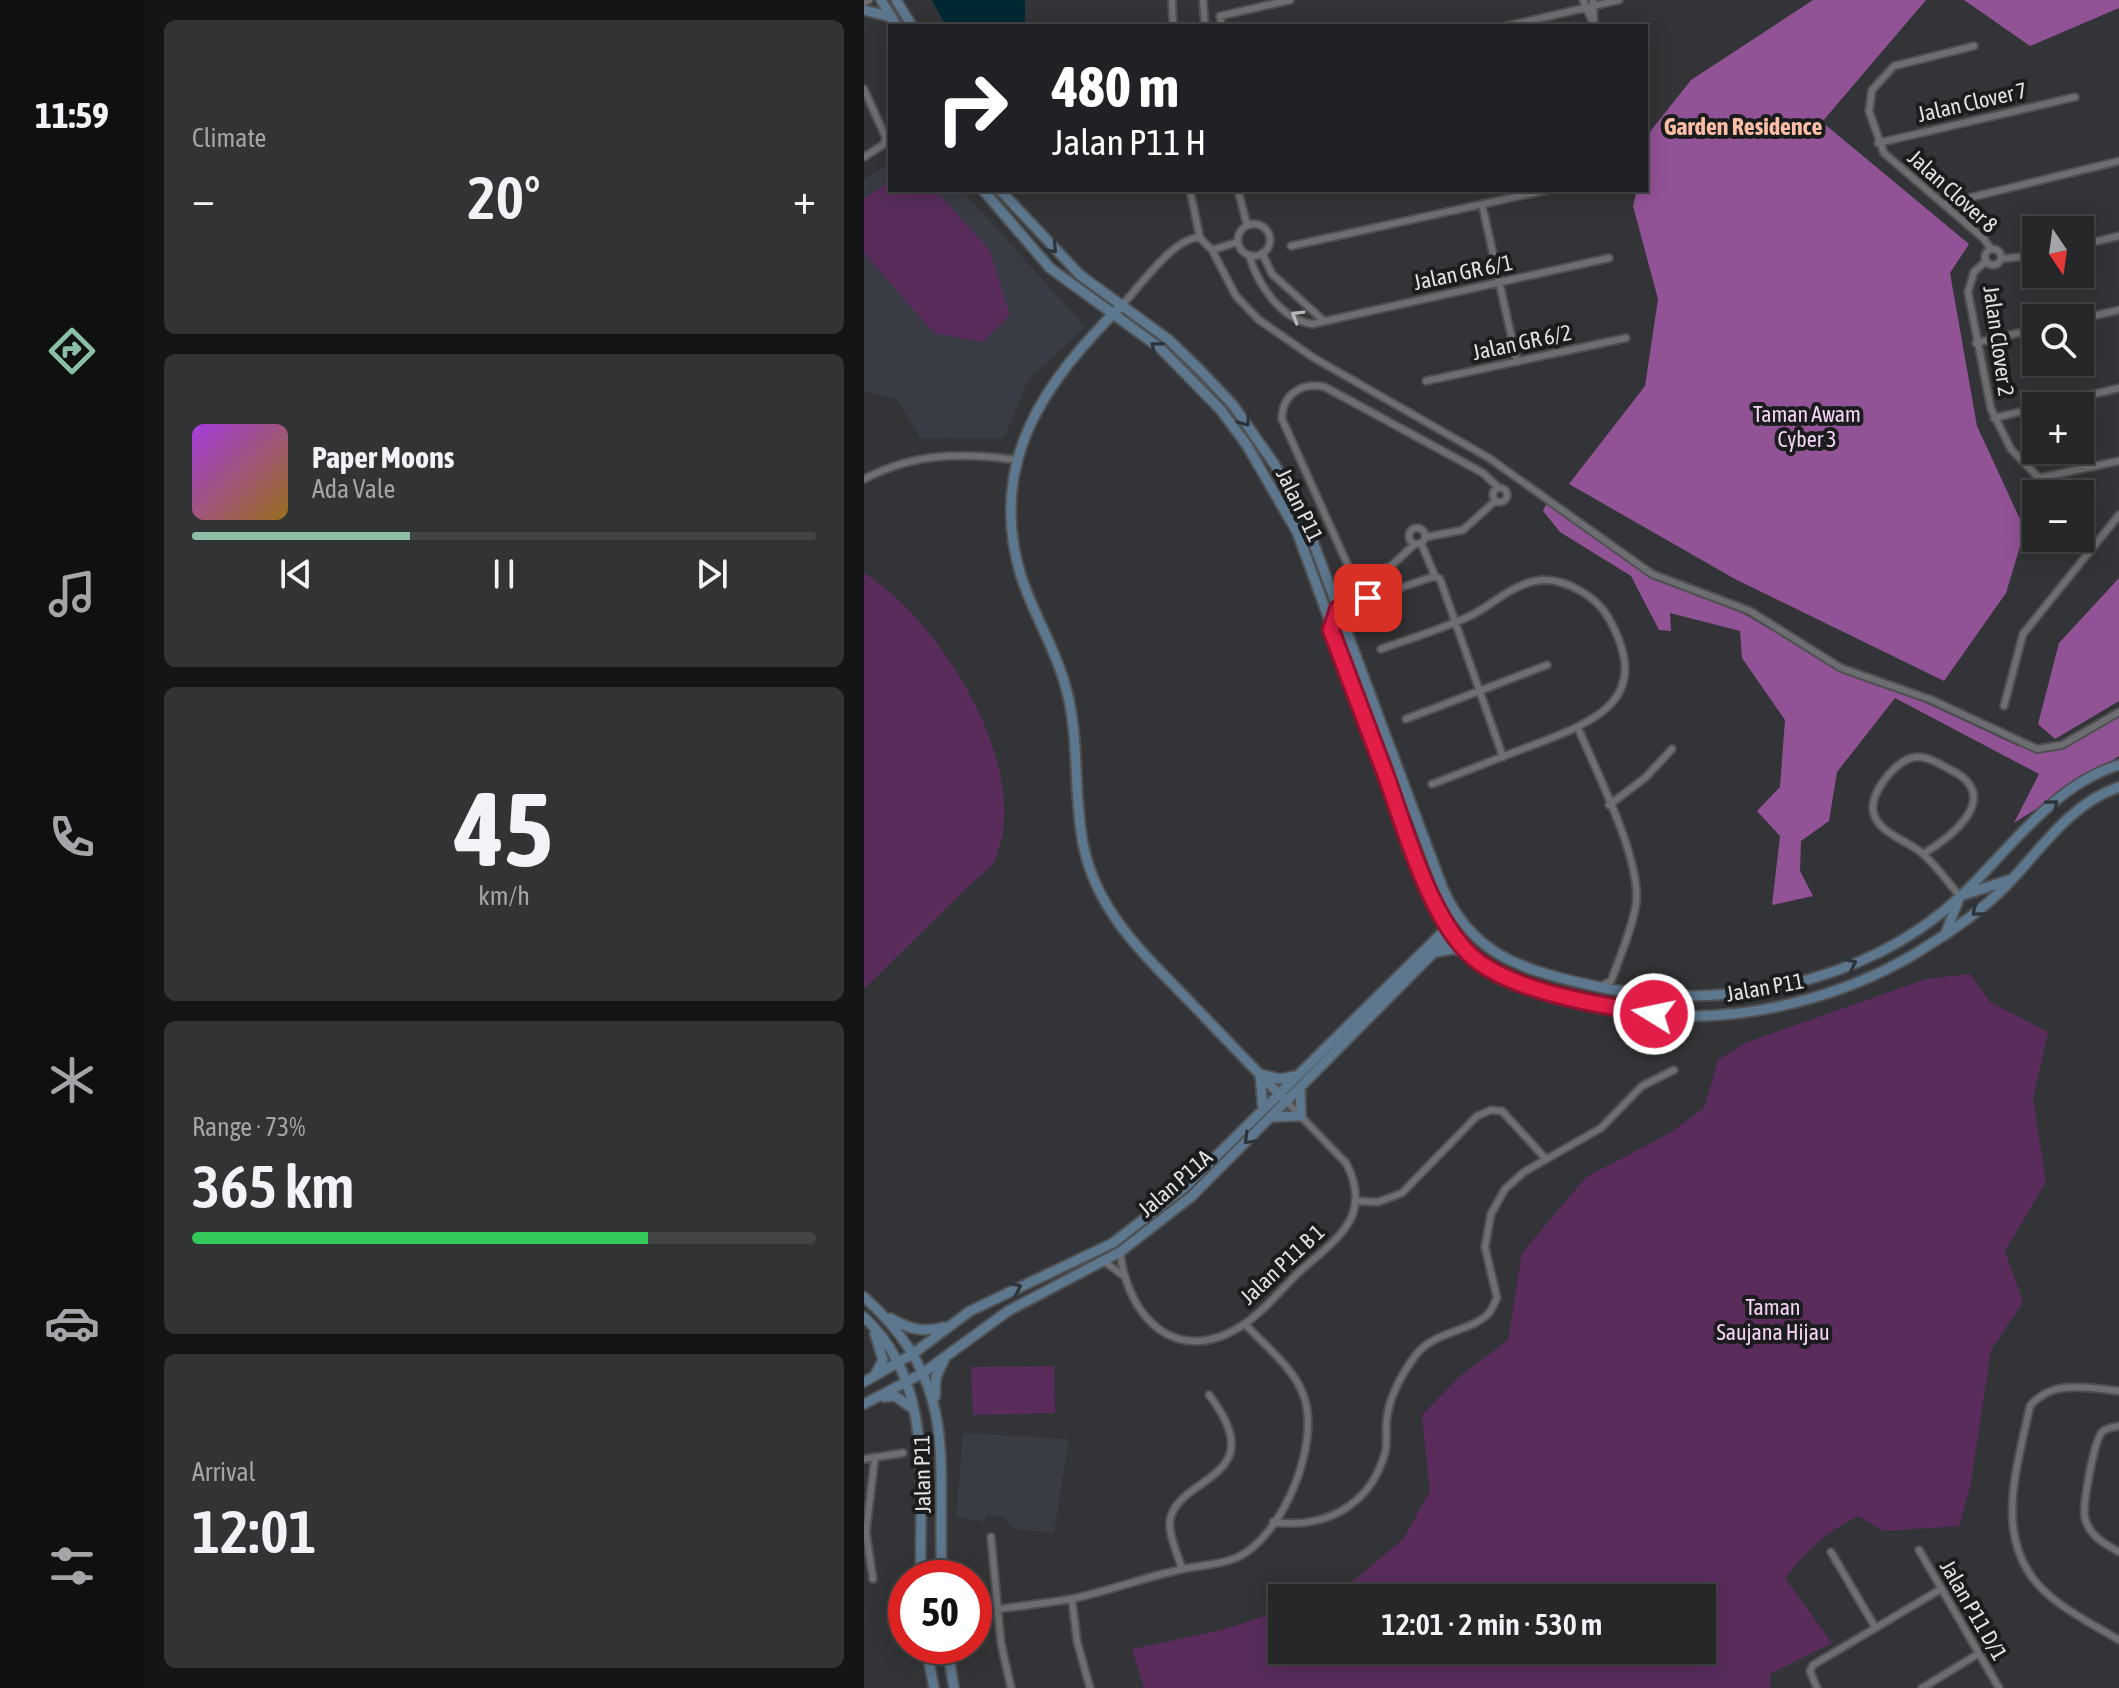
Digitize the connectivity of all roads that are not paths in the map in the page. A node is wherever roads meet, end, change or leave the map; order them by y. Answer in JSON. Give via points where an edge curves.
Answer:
{"nodes":[{"id":1,"x":869,"y":0,"type":"edge"},
{"id":2,"x":881,"y":0,"type":"edge"},
{"id":3,"x":1172,"y":0,"type":"edge"},
{"id":4,"x":1203,"y":0,"type":"edge"},
{"id":5,"x":1290,"y":0,"type":"edge"},
{"id":6,"x":1619,"y":0,"type":"edge"},
{"id":7,"x":896,"y":1,"type":"edge"},
{"id":8,"x":864,"y":3,"type":"edge"},
{"id":9,"x":1594,"y":3,"type":"edge"},
{"id":10,"x":1584,"y":4,"type":"edge"},
{"id":11,"x":864,"y":10,"type":"edge"},
{"id":12,"x":894,"y":22,"type":"edge"},
{"id":13,"x":911,"y":24,"type":"edge"},
{"id":14,"x":1173,"y":24,"type":"edge"},
{"id":15,"x":1205,"y":24,"type":"edge"},
{"id":16,"x":1222,"y":24,"type":"edge"},
{"id":17,"x":1514,"y":24,"type":"edge"},
{"id":18,"x":1594,"y":24,"type":"edge"},
{"id":19,"x":1974,"y":46,"type":"dead end"},
{"id":20,"x":864,"y":89,"type":"edge"},
{"id":21,"x":2075,"y":97,"type":"dead end"},
{"id":22,"x":1878,"y":143,"type":"junction"},
{"id":23,"x":864,"y":157,"type":"edge"},
{"id":24,"x":2119,"y":161,"type":"edge"},
{"id":25,"x":985,"y":192,"type":"edge"},
{"id":26,"x":1002,"y":192,"type":"edge"},
{"id":27,"x":1190,"y":192,"type":"edge"},
{"id":28,"x":1239,"y":192,"type":"edge"},
{"id":29,"x":1538,"y":192,"type":"edge"},
{"id":30,"x":1482,"y":204,"type":"junction"},
{"id":31,"x":1943,"y":204,"type":"junction"},
{"id":32,"x":1247,"y":225,"type":"junction"},
{"id":33,"x":2119,"y":236,"type":"edge"},
{"id":34,"x":1200,"y":238,"type":"junction"},
{"id":35,"x":1238,"y":242,"type":"junction"},
{"id":36,"x":2094,"y":242,"type":"edge"},
{"id":37,"x":1291,"y":246,"type":"dead end"},
{"id":38,"x":1991,"y":249,"type":"junction"},
{"id":39,"x":1212,"y":250,"type":"junction"},
{"id":40,"x":1262,"y":253,"type":"junction"},
{"id":41,"x":1249,"y":255,"type":"junction"},
{"id":42,"x":2022,"y":257,"type":"edge"},
{"id":43,"x":1609,"y":258,"type":"dead end"},
{"id":44,"x":2001,"y":259,"type":"junction"},
{"id":45,"x":1986,"y":261,"type":"junction"},
{"id":46,"x":1272,"y":274,"type":"junction"},
{"id":47,"x":1499,"y":283,"type":"junction"},
{"id":48,"x":1260,"y":285,"type":"junction"},
{"id":49,"x":1123,"y":304,"type":"junction"},
{"id":50,"x":2119,"y":310,"type":"edge"},
{"id":51,"x":1112,"y":314,"type":"junction"},
{"id":52,"x":2094,"y":316,"type":"edge"},
{"id":53,"x":1324,"y":321,"type":"junction"},
{"id":54,"x":2022,"y":332,"type":"edge"},
{"id":55,"x":1626,"y":338,"type":"dead end"},
{"id":56,"x":1976,"y":343,"type":"junction"},
{"id":57,"x":1517,"y":362,"type":"junction"},
{"id":58,"x":1426,"y":381,"type":"dead end"},
{"id":59,"x":2119,"y":388,"type":"edge"},
{"id":60,"x":2094,"y":394,"type":"edge"},
{"id":61,"x":2022,"y":411,"type":"edge"},
{"id":62,"x":1994,"y":418,"type":"junction"},
{"id":63,"x":1017,"y":460,"type":"junction"},
{"id":64,"x":2119,"y":461,"type":"edge"},
{"id":65,"x":864,"y":479,"type":"edge"},
{"id":66,"x":1499,"y":488,"type":"junction"},
{"id":67,"x":1495,"y":501,"type":"junction"},
{"id":68,"x":2119,"y":515,"type":"edge"},
{"id":69,"x":1426,"y":537,"type":"junction"},
{"id":70,"x":1418,"y":544,"type":"junction"},
{"id":71,"x":1435,"y":576,"type":"junction"},
{"id":72,"x":1319,"y":596,"type":"junction"},
{"id":73,"x":1338,"y":609,"type":"junction"},
{"id":74,"x":1456,"y":622,"type":"junction"},
{"id":75,"x":1331,"y":630,"type":"junction"},
{"id":76,"x":1381,"y":649,"type":"dead end"},
{"id":77,"x":1547,"y":665,"type":"dead end"},
{"id":78,"x":1480,"y":691,"type":"junction"},
{"id":79,"x":2004,"y":706,"type":"dead end"},
{"id":80,"x":2119,"y":712,"type":"edge"},
{"id":81,"x":1406,"y":719,"type":"dead end"},
{"id":82,"x":1578,"y":728,"type":"junction"},
{"id":83,"x":1672,"y":749,"type":"dead end"},
{"id":84,"x":1503,"y":757,"type":"junction"},
{"id":85,"x":2119,"y":765,"type":"edge"},
{"id":86,"x":1432,"y":784,"type":"dead end"},
{"id":87,"x":2119,"y":787,"type":"edge"},
{"id":88,"x":1609,"y":805,"type":"junction"},
{"id":89,"x":1923,"y":854,"type":"junction"},
{"id":90,"x":2012,"y":879,"type":"junction"},
{"id":91,"x":1960,"y":896,"type":"junction"},
{"id":92,"x":1460,"y":921,"type":"junction"},
{"id":93,"x":1450,"y":930,"type":"junction"},
{"id":94,"x":1945,"y":935,"type":"junction"},
{"id":95,"x":1435,"y":952,"type":"junction"},
{"id":96,"x":1468,"y":952,"type":"junction"},
{"id":97,"x":1614,"y":973,"type":"junction"},
{"id":98,"x":1598,"y":987,"type":"junction"},
{"id":99,"x":1629,"y":993,"type":"junction"},
{"id":100,"x":1674,"y":1070,"type":"dead end"},
{"id":101,"x":1260,"y":1074,"type":"junction"},
{"id":102,"x":1297,"y":1076,"type":"junction"},
{"id":103,"x":1300,"y":1088,"type":"junction"},
{"id":104,"x":1279,"y":1094,"type":"junction"},
{"id":105,"x":1287,"y":1102,"type":"junction"},
{"id":106,"x":1263,"y":1109,"type":"junction"},
{"id":107,"x":1301,"y":1116,"type":"junction"},
{"id":108,"x":1271,"y":1117,"type":"junction"},
{"id":109,"x":1545,"y":1158,"type":"junction"},
{"id":110,"x":1356,"y":1201,"type":"junction"},
{"id":111,"x":1120,"y":1252,"type":"junction"},
{"id":112,"x":1102,"y":1260,"type":"junction"},
{"id":113,"x":1124,"y":1276,"type":"junction"},
{"id":114,"x":864,"y":1297,"type":"edge"},
{"id":115,"x":884,"y":1314,"type":"junction"},
{"id":116,"x":867,"y":1320,"type":"edge"},
{"id":117,"x":1245,"y":1324,"type":"junction"},
{"id":118,"x":948,"y":1326,"type":"junction"},
{"id":119,"x":951,"y":1349,"type":"junction"},
{"id":120,"x":914,"y":1353,"type":"junction"},
{"id":121,"x":897,"y":1364,"type":"junction"},
{"id":122,"x":923,"y":1373,"type":"junction"},
{"id":123,"x":869,"y":1380,"type":"edge"},
{"id":124,"x":906,"y":1383,"type":"junction"},
{"id":125,"x":2119,"y":1391,"type":"edge"},
{"id":126,"x":1209,"y":1395,"type":"dead end"},
{"id":127,"x":877,"y":1399,"type":"junction"},
{"id":128,"x":934,"y":1402,"type":"junction"},
{"id":129,"x":864,"y":1404,"type":"edge"},
{"id":130,"x":912,"y":1408,"type":"junction"},
{"id":131,"x":2119,"y":1426,"type":"edge"},
{"id":132,"x":903,"y":1453,"type":"dead end"},
{"id":133,"x":875,"y":1457,"type":"junction"},
{"id":134,"x":864,"y":1459,"type":"edge"},
{"id":135,"x":1273,"y":1522,"type":"junction"},
{"id":136,"x":865,"y":1532,"type":"edge"},
{"id":137,"x":991,"y":1537,"type":"dead end"},
{"id":138,"x":1919,"y":1550,"type":"dead end"},
{"id":139,"x":1831,"y":1552,"type":"dead end"},
{"id":140,"x":2119,"y":1552,"type":"edge"},
{"id":141,"x":920,"y":1560,"type":"edge"},
{"id":142,"x":942,"y":1560,"type":"edge"},
{"id":143,"x":1182,"y":1569,"type":"junction"},
{"id":144,"x":873,"y":1579,"type":"dead end"},
{"id":145,"x":1941,"y":1589,"type":"junction"},
{"id":146,"x":1072,"y":1599,"type":"junction"},
{"id":147,"x":998,"y":1609,"type":"junction"},
{"id":148,"x":1875,"y":1627,"type":"junction"},
{"id":149,"x":2119,"y":1640,"type":"edge"},
{"id":150,"x":1978,"y":1654,"type":"junction"},
{"id":151,"x":929,"y":1664,"type":"edge"},
{"id":152,"x":950,"y":1664,"type":"edge"},
{"id":153,"x":934,"y":1688,"type":"edge"},
{"id":154,"x":954,"y":1688,"type":"edge"},
{"id":155,"x":1011,"y":1688,"type":"edge"},
{"id":156,"x":1090,"y":1688,"type":"edge"},
{"id":157,"x":1817,"y":1688,"type":"edge"},
{"id":158,"x":1922,"y":1688,"type":"edge"},
{"id":159,"x":1999,"y":1688,"type":"edge"}],
"edges":[{"from":1,"to":8,"type":"street"},
{"from":2,"to":12,"type":"main road"},
{"from":3,"to":14,"type":"street"},
{"from":4,"to":15,"type":"street"},
{"from":5,"to":16,"type":"street","via":[[1220,16]]},
{"from":6,"to":9,"type":"street"},
{"from":7,"to":13,"type":"main road"},
{"from":9,"to":10,"type":"street"},
{"from":9,"to":18,"type":"street"},
{"from":10,"to":17,"type":"street"},
{"from":10,"to":18,"type":"street"},
{"from":11,"to":12,"type":"main road"},
{"from":19,"to":22,"type":"street","name":"Jalan Clover 8","via":[[1887,70],[1869,100]]},
{"from":20,"to":23,"type":"street","via":[[886,138]]},
{"from":21,"to":22,"type":"street","name":"Jalan Clover 7"},
{"from":22,"to":31,"type":"street","name":"Jalan Clover 8","via":[[1890,160]]},
{"from":24,"to":31,"type":"street"},
{"from":25,"to":51,"type":"main road","name":"Jalan P11","via":[[1050,268]]},
{"from":26,"to":49,"type":"main road","name":"Jalan P11","one_way":true,"via":[[1080,275]]},
{"from":27,"to":34,"type":"street"},
{"from":28,"to":32,"type":"street"},
{"from":29,"to":30,"type":"street"},
{"from":30,"to":37,"type":"street"},
{"from":30,"to":47,"type":"street"},
{"from":31,"to":38,"type":"street","name":"Jalan Clover 8"},
{"from":32,"to":35,"type":"street"},
{"from":32,"to":40,"type":"street","via":[[1267,230],[1269,245]]},
{"from":33,"to":36,"type":"street"},
{"from":34,"to":39,"type":"street"},
{"from":34,"to":49,"type":"street","via":[[1177,245]]},
{"from":35,"to":39,"type":"street"},
{"from":35,"to":41,"type":"street"},
{"from":38,"to":44,"type":"street","via":[[1998,250]]},
{"from":38,"to":45,"type":"street"},
{"from":39,"to":80,"type":"street","via":[[1236,296],[1259,320],[1314,358],[1501,465],[1652,574],[1738,605],[1841,668],[1932,700],[2037,749],[2062,745]]},
{"from":40,"to":41,"type":"street"},
{"from":40,"to":46,"type":"street"},
{"from":41,"to":48,"type":"street"},
{"from":42,"to":44,"type":"street"},
{"from":43,"to":47,"type":"street","name":"Jalan GR 6/1"},
{"from":44,"to":45,"type":"street","via":[[1996,265]]},
{"from":45,"to":56,"type":"street","name":"Jalan Clover 2","via":[[1969,284]]},
{"from":46,"to":48,"type":"street"},
{"from":46,"to":53,"type":"street"},
{"from":47,"to":53,"type":"street","name":"Jalan GR 6/1"},
{"from":47,"to":57,"type":"street"},
{"from":53,"to":48,"type":"street","one_way":true,"via":[[1304,322]]},
{"from":49,"to":51,"type":"main road"},
{"from":49,"to":73,"type":"main road","name":"Jalan P11","one_way":true,"via":[[1202,372],[1258,439],[1308,528]]},
{"from":50,"to":52,"type":"street"},
{"from":51,"to":63,"type":"main road","via":[[1050,384]]},
{"from":72,"to":51,"type":"main road","name":"Jalan P11","one_way":true,"via":[[1297,532],[1238,432],[1160,348]]},
{"from":54,"to":56,"type":"street"},
{"from":55,"to":57,"type":"street","name":"Jalan GR 6/2"},
{"from":56,"to":62,"type":"street","name":"Jalan Clover 2"},
{"from":57,"to":58,"type":"street","name":"Jalan GR 6/2"},
{"from":59,"to":60,"type":"street"},
{"from":61,"to":62,"type":"street"},
{"from":62,"to":64,"type":"street","name":"Jalan Clover 2","via":[[2011,449],[2039,478]]},
{"from":63,"to":65,"type":"street","via":[[924,457]]},
{"from":63,"to":101,"type":"main road","via":[[1013,541],[1022,578],[1066,688],[1077,748],[1083,844],[1094,882],[1132,944]]},
{"from":66,"to":67,"type":"street","via":[[1493,493]]},
{"from":66,"to":67,"type":"street","via":[[1507,497]]},
{"from":66,"to":70,"type":"street","via":[[1483,473],[1325,387],[1299,387],[1288,398],[1282,419],[1344,563],[1357,576],[1369,578]]},
{"from":67,"to":69,"type":"street","via":[[1463,530]]},
{"from":68,"to":79,"type":"street","via":[[2023,634]]},
{"from":69,"to":70,"type":"street"},
{"from":69,"to":70,"type":"street","via":[[1414,528],[1409,538]]},
{"from":70,"to":71,"type":"street"},
{"from":71,"to":73,"type":"street"},
{"from":71,"to":74,"type":"street"},
{"from":72,"to":73,"type":"main road"},
{"from":72,"to":75,"type":"main road","name":"Jalan P11"},
{"from":73,"to":75,"type":"main road"},
{"from":73,"to":92,"type":"main road","name":"Jalan P11"},
{"from":74,"to":76,"type":"street"},
{"from":74,"to":78,"type":"street"},
{"from":74,"to":82,"type":"street","via":[[1514,589],[1543,580],[1594,599],[1621,644],[1622,689],[1602,715]]},
{"from":75,"to":93,"type":"main road","name":"Jalan P11","via":[[1417,858]]},
{"from":77,"to":78,"type":"street"},
{"from":78,"to":81,"type":"street"},
{"from":78,"to":84,"type":"street"},
{"from":82,"to":84,"type":"street"},
{"from":82,"to":88,"type":"street"},
{"from":83,"to":88,"type":"street"},
{"from":84,"to":86,"type":"street"},
{"from":91,"to":85,"type":"main road","name":"Jalan P11","one_way":true,"via":[[2057,801]]},
{"from":87,"to":90,"type":"main road","name":"Jalan P11","via":[[2068,819]]},
{"from":88,"to":97,"type":"street","via":[[1636,882],[1633,915]]},
{"from":89,"to":89,"type":"street","via":[[1874,816],[1873,801],[1882,784],[1898,765],[1916,757],[1960,774],[1972,786],[1975,799],[1966,818]]},
{"from":89,"to":91,"type":"street"},
{"from":90,"to":91,"type":"main road"},
{"from":90,"to":94,"type":"main road","name":"Jalan P11","one_way":true},
{"from":91,"to":94,"type":"main road"},
{"from":99,"to":91,"type":"main road","name":"Jalan P11","one_way":true,"via":[[1746,993],[1793,983],[1843,968],[1899,940]]},
{"from":92,"to":93,"type":"main road","name":"Jalan P11A"},
{"from":92,"to":98,"type":"main road","name":"Jalan P11","via":[[1489,950],[1559,978]]},
{"from":93,"to":95,"type":"main road","name":"Jalan P11A"},
{"from":93,"to":96,"type":"main road","name":"Jalan P11"},
{"from":93,"to":102,"type":"main road","name":"Jalan P11A"},
{"from":94,"to":96,"type":"main road","name":"Jalan P11","via":[[1895,966],[1834,991],[1775,1006],[1684,1016],[1618,1008],[1507,978]]},
{"from":95,"to":96,"type":"main road"},
{"from":95,"to":103,"type":"main road","name":"Jalan P11A"},
{"from":97,"to":98,"type":"street","via":[[1611,981]]},
{"from":97,"to":99,"type":"street"},
{"from":98,"to":99,"type":"main road","name":"Jalan P11"},
{"from":100,"to":109,"type":"street","via":[[1642,1086],[1601,1128]]},
{"from":101,"to":102,"type":"main road"},
{"from":101,"to":104,"type":"main road"},
{"from":101,"to":106,"type":"main road"},
{"from":102,"to":104,"type":"main road","name":"Jalan P11A"},
{"from":103,"to":105,"type":"main road","name":"Jalan P11A"},
{"from":103,"to":107,"type":"main road"},
{"from":104,"to":105,"type":"main road"},
{"from":104,"to":106,"type":"main road","name":"Jalan P11A"},
{"from":105,"to":107,"type":"street"},
{"from":105,"to":108,"type":"main road","name":"Jalan P11A"},
{"from":118,"to":106,"type":"main road","name":"Jalan P11A","one_way":true,"via":[[992,1299],[1113,1243],[1184,1188]]},
{"from":107,"to":108,"type":"main road"},
{"from":107,"to":110,"type":"street","via":[[1346,1163]]},
{"from":108,"to":111,"type":"main road","name":"Jalan P11A","one_way":true,"via":[[1192,1196]]},
{"from":109,"to":110,"type":"street","via":[[1502,1111],[1491,1110],[1477,1116],[1402,1193],[1378,1202]]},
{"from":109,"to":135,"type":"street","via":[[1505,1189],[1491,1214],[1485,1247],[1497,1298],[1488,1314],[1417,1353],[1397,1383],[1387,1417],[1386,1450],[1374,1484],[1351,1507],[1321,1521]]},
{"from":110,"to":117,"type":"street","name":"Jalan P11 B 1","via":[[1345,1228]]},
{"from":111,"to":112,"type":"main road","name":"Jalan P11A"},
{"from":111,"to":113,"type":"street","name":"Jalan P11 B 1"},
{"from":112,"to":113,"type":"street","name":"Jalan P11 B 1"},
{"from":112,"to":119,"type":"main road","name":"Jalan P11A"},
{"from":113,"to":117,"type":"street","name":"Jalan P11 B 1","via":[[1141,1314],[1164,1333],[1200,1340]]},
{"from":114,"to":115,"type":"main road","name":"Jalan P11"},
{"from":115,"to":118,"type":"main road","via":[[913,1329]]},
{"from":115,"to":120,"type":"main road","name":"Jalan P11"},
{"from":116,"to":121,"type":"main road","name":"Jalan P11"},
{"from":116,"to":123,"type":"main road","via":[[883,1360]]},
{"from":117,"to":135,"type":"street","via":[[1292,1376],[1307,1413],[1306,1459]]},
{"from":118,"to":120,"type":"main road","name":"Jalan P11A"},
{"from":119,"to":122,"type":"main road","name":"Jalan P11A"},
{"from":119,"to":128,"type":"main road","via":[[936,1377]]},
{"from":120,"to":121,"type":"main road","name":"Jalan P11A"},
{"from":120,"to":122,"type":"main road","name":"Jalan P11"},
{"from":121,"to":123,"type":"main road","name":"Jalan P11A"},
{"from":121,"to":124,"type":"main road","name":"Jalan P11"},
{"from":122,"to":124,"type":"main road","name":"Jalan P11A"},
{"from":122,"to":128,"type":"main road","name":"Jalan P11"},
{"from":124,"to":127,"type":"main road","name":"Jalan P11A"},
{"from":124,"to":130,"type":"main road","name":"Jalan P11"},
{"from":125,"to":149,"type":"street","via":[[2061,1386],[2036,1398],[2011,1498],[2011,1534],[2034,1579],[2064,1608]]},
{"from":126,"to":143,"type":"street","via":[[1226,1417],[1232,1440],[1213,1479],[1175,1506],[1169,1524]]},
{"from":127,"to":129,"type":"main road","name":"Jalan P11A"},
{"from":127,"to":130,"type":"main road","via":[[895,1396]]},
{"from":128,"to":142,"type":"main road","name":"Jalan P11","via":[[944,1465]]},
{"from":130,"to":141,"type":"main road","name":"Jalan P11","via":[[923,1471]]},
{"from":131,"to":140,"type":"street","via":[[2098,1438],[2084,1505],[2091,1531]]},
{"from":132,"to":133,"type":"street"},
{"from":133,"to":134,"type":"street"},
{"from":133,"to":136,"type":"street"},
{"from":135,"to":143,"type":"street","via":[[1254,1547],[1238,1557]]},
{"from":136,"to":144,"type":"street"},
{"from":137,"to":147,"type":"street"},
{"from":138,"to":145,"type":"street","name":"Jalan P11 D/1"},
{"from":139,"to":148,"type":"street"},
{"from":143,"to":146,"type":"street"},
{"from":145,"to":148,"type":"street"},
{"from":145,"to":150,"type":"street","name":"Jalan P11 D/1"},
{"from":146,"to":147,"type":"street"},
{"from":146,"to":156,"type":"street"},
{"from":147,"to":155,"type":"street"},
{"from":148,"to":157,"type":"street","via":[[1813,1665]]},
{"from":150,"to":158,"type":"street"},
{"from":150,"to":159,"type":"street","name":"Jalan P11 D/1"},
{"from":151,"to":153,"type":"main road"},
{"from":152,"to":154,"type":"main road"}]}
